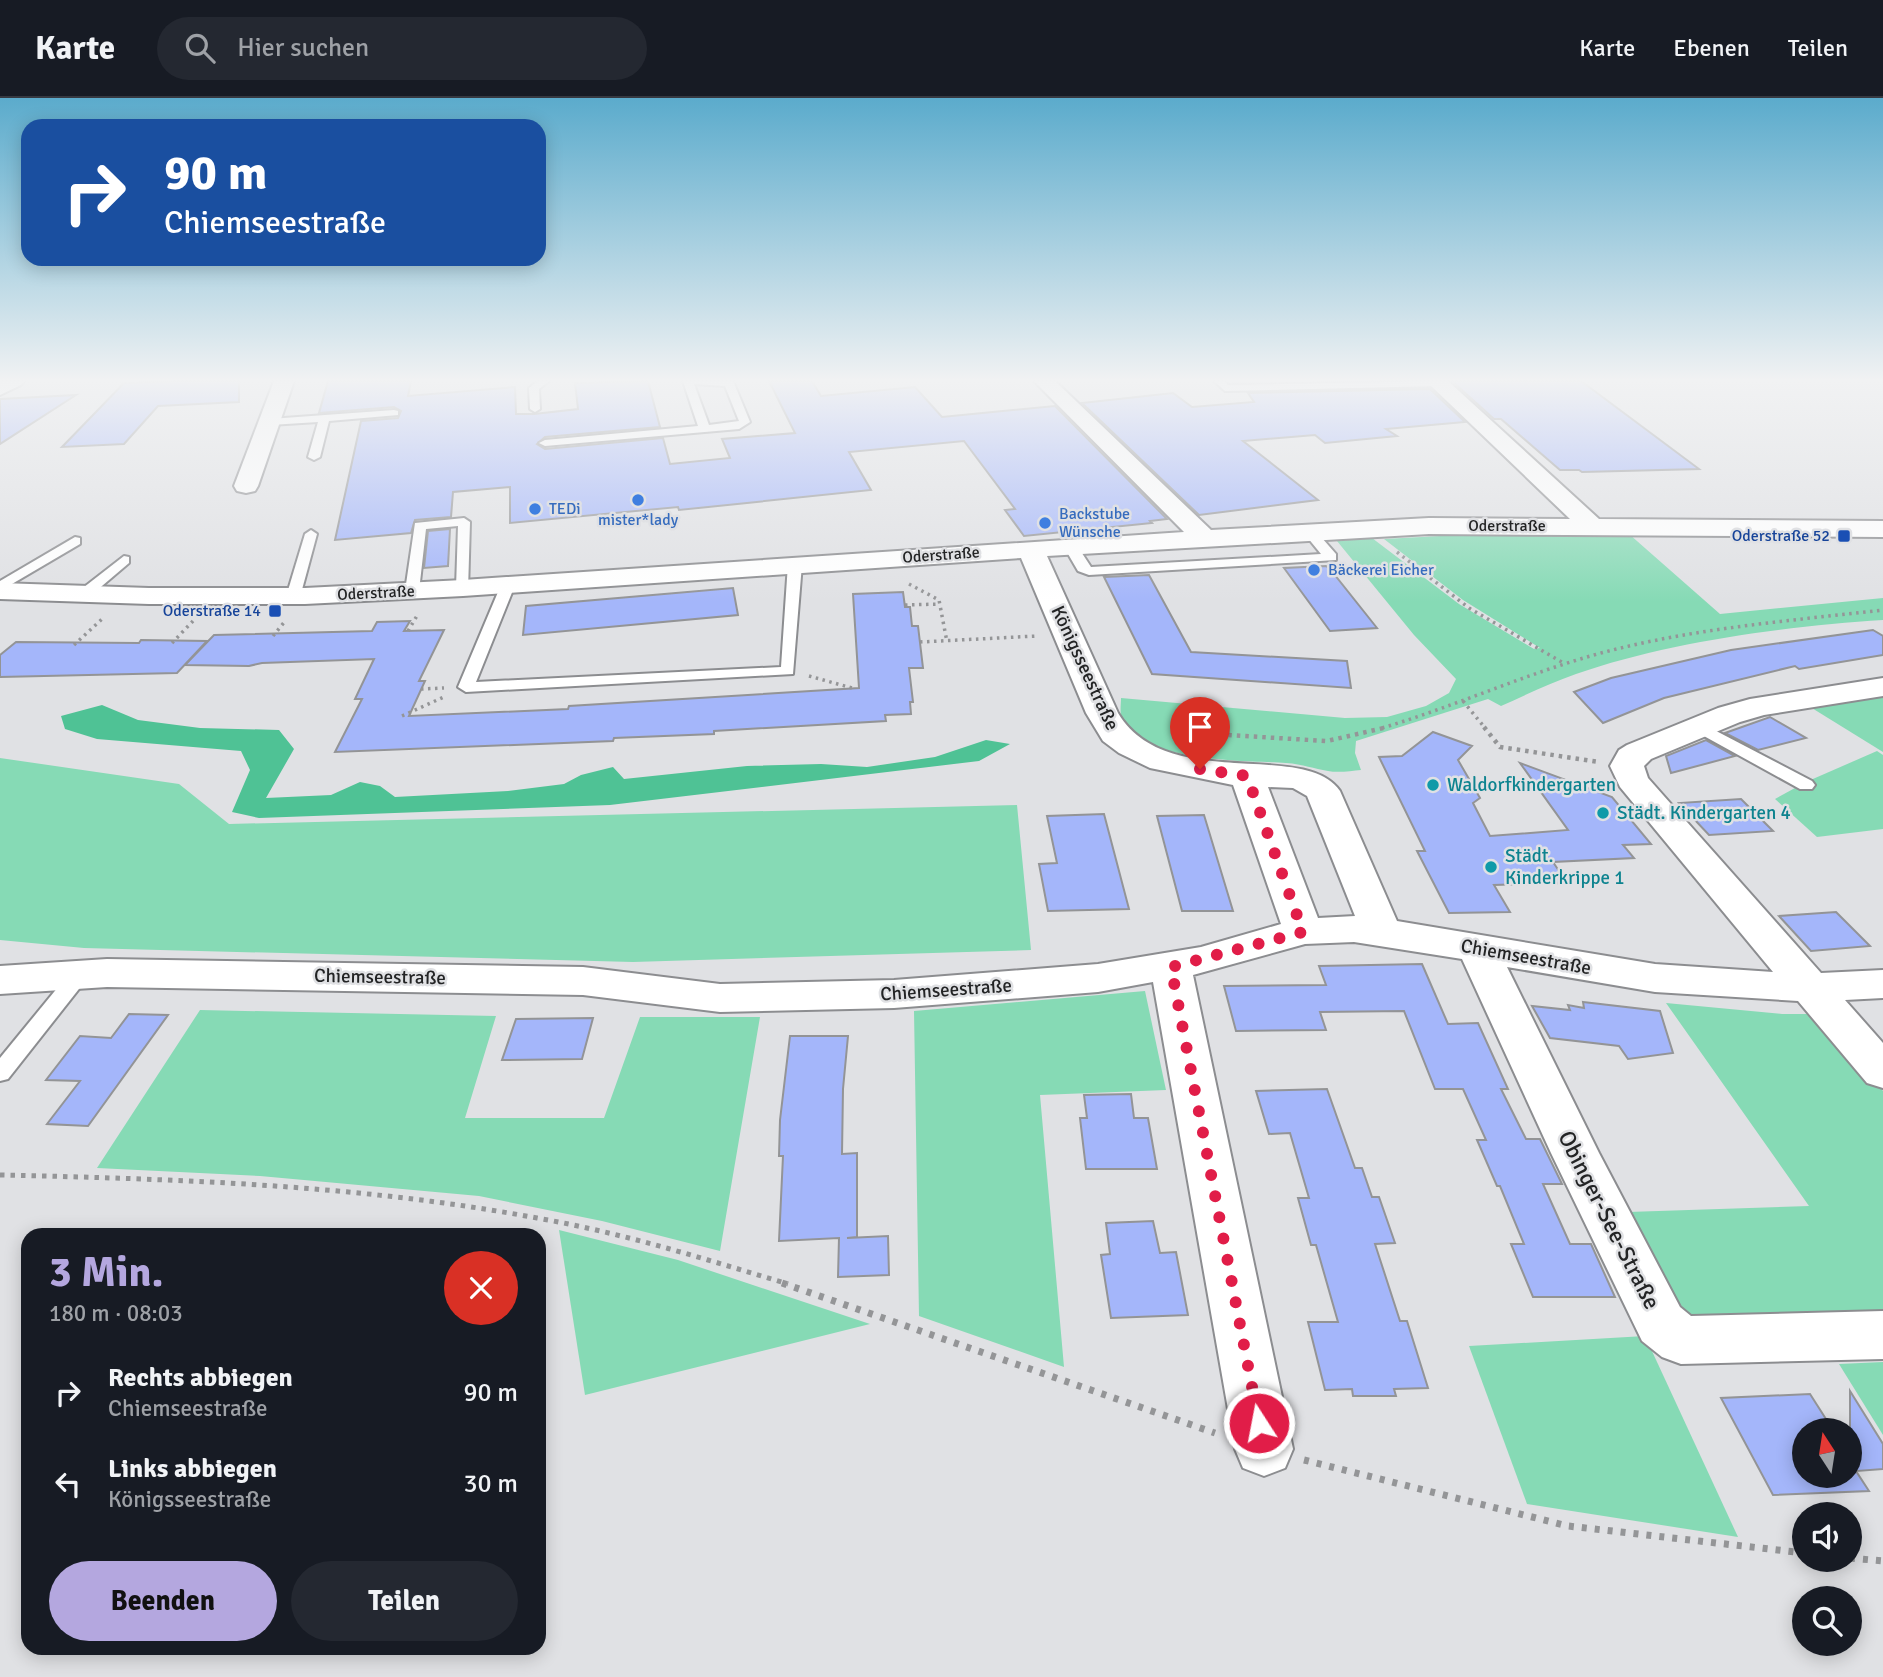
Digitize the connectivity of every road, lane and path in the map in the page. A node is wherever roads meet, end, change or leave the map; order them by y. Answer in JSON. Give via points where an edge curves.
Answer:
{"nodes":[{"id":1,"x":258,"y":455,"type":"edge"},
{"id":2,"x":1120,"y":455,"type":"edge"},
{"id":3,"x":1517,"y":455,"type":"edge"},
{"id":4,"x":246,"y":486,"type":"dead end"},
{"id":5,"x":1591,"y":526,"type":"junction"},
{"id":6,"x":1369,"y":529,"type":"junction"},
{"id":7,"x":1883,"y":529,"type":"edge"},
{"id":8,"x":1309,"y":532,"type":"junction"},
{"id":9,"x":311,"y":534,"type":"dead end"},
{"id":10,"x":1205,"y":538,"type":"junction"},
{"id":11,"x":75,"y":541,"type":"dead end"},
{"id":12,"x":1071,"y":547,"type":"junction"},
{"id":13,"x":1031,"y":550,"type":"junction"},
{"id":14,"x":884,"y":559,"type":"junction"},
{"id":15,"x":124,"y":560,"type":"dead end"},
{"id":16,"x":795,"y":564,"type":"junction"},
{"id":17,"x":508,"y":585,"type":"junction"},
{"id":18,"x":463,"y":588,"type":"junction"},
{"id":19,"x":0,"y":589,"type":"edge"},
{"id":20,"x":412,"y":591,"type":"junction"},
{"id":21,"x":84,"y":594,"type":"junction"},
{"id":22,"x":293,"y":597,"type":"junction"},
{"id":23,"x":940,"y":604,"type":"junction"},
{"id":24,"x":905,"y":605,"type":"dead end"},
{"id":25,"x":1883,"y":610,"type":"edge"},
{"id":26,"x":1068,"y":635,"type":"junction"},
{"id":27,"x":920,"y":642,"type":"dead end"},
{"id":28,"x":947,"y":642,"type":"junction"},
{"id":29,"x":1565,"y":664,"type":"junction"},
{"id":30,"x":788,"y":671,"type":"junction"},
{"id":31,"x":466,"y":687,"type":"junction"},
{"id":32,"x":1883,"y":687,"type":"edge"},
{"id":33,"x":852,"y":688,"type":"dead end"},
{"id":34,"x":421,"y":689,"type":"dead end"},
{"id":35,"x":1463,"y":701,"type":"junction"},
{"id":36,"x":402,"y":716,"type":"dead end"},
{"id":37,"x":1699,"y":727,"type":"junction"},
{"id":38,"x":1169,"y":762,"type":"junction"},
{"id":39,"x":1627,"y":766,"type":"junction"},
{"id":40,"x":1247,"y":776,"type":"junction"},
{"id":41,"x":1806,"y":785,"type":"dead end"},
{"id":42,"x":1381,"y":931,"type":"junction"},
{"id":43,"x":1303,"y":932,"type":"junction"},
{"id":44,"x":1478,"y":949,"type":"junction"},
{"id":45,"x":1171,"y":967,"type":"junction"},
{"id":46,"x":79,"y":975,"type":"junction"},
{"id":47,"x":0,"y":980,"type":"edge"},
{"id":48,"x":1883,"y":984,"type":"edge"},
{"id":49,"x":1809,"y":988,"type":"junction"},
{"id":50,"x":1883,"y":1072,"type":"edge"},
{"id":51,"x":0,"y":1073,"type":"edge"},
{"id":52,"x":0,"y":1175,"type":"edge"},
{"id":53,"x":1883,"y":1335,"type":"edge"},
{"id":54,"x":1264,"y":1450,"type":"junction"},
{"id":55,"x":1792,"y":1552,"type":"edge"},
{"id":56,"x":1862,"y":1559,"type":"edge"},
{"id":57,"x":1883,"y":1561,"type":"edge"}],
"edges":[{"from":1,"to":4,"type":"street"},
{"from":2,"to":10,"type":"street"},
{"from":3,"to":5,"type":"street"},
{"from":5,"to":6,"type":"street","name":"Oderstraße"},
{"from":5,"to":7,"type":"street","name":"Oderstraße"},
{"from":6,"to":8,"type":"street","name":"Oderstraße"},
{"from":6,"to":29,"type":"path","via":[[1469,608]]},
{"from":8,"to":10,"type":"street","name":"Oderstraße"},
{"from":8,"to":12,"type":"lane","via":[[1331,557],[1089,570]]},
{"from":9,"to":22,"type":"lane"},
{"from":10,"to":12,"type":"street","name":"Oderstraße"},
{"from":11,"to":19,"type":"lane"},
{"from":12,"to":13,"type":"street","name":"Oderstraße"},
{"from":13,"to":14,"type":"street","name":"Oderstraße"},
{"from":13,"to":26,"type":"street","name":"Königsseestraße"},
{"from":14,"to":16,"type":"street","name":"Oderstraße"},
{"from":14,"to":23,"type":"path","via":[[884,570]]},
{"from":15,"to":21,"type":"lane"},
{"from":16,"to":17,"type":"street","name":"Oderstraße"},
{"from":16,"to":30,"type":"lane"},
{"from":17,"to":18,"type":"street","name":"Oderstraße"},
{"from":17,"to":31,"type":"lane"},
{"from":18,"to":20,"type":"street","name":"Oderstraße"},
{"from":18,"to":20,"type":"lane","via":[[464,522],[420,526]]},
{"from":19,"to":21,"type":"street","name":"Oderstraße"},
{"from":20,"to":22,"type":"street","name":"Oderstraße"},
{"from":21,"to":22,"type":"street","name":"Oderstraße"},
{"from":23,"to":24,"type":"path"},
{"from":23,"to":28,"type":"path"},
{"from":25,"to":29,"type":"path","via":[[1713,629]]},
{"from":26,"to":28,"type":"path"},
{"from":26,"to":38,"type":"street","name":"Königsseestraße","via":[[1115,735]]},
{"from":27,"to":28,"type":"path"},
{"from":29,"to":35,"type":"path"},
{"from":30,"to":31,"type":"lane"},
{"from":30,"to":33,"type":"path"},
{"from":31,"to":34,"type":"path"},
{"from":31,"to":36,"type":"path"},
{"from":32,"to":37,"type":"street","via":[[1761,706]]},
{"from":35,"to":38,"type":"path","via":[[1357,736],[1327,741],[1210,734]]},
{"from":35,"to":39,"type":"path","via":[[1500,747]]},
{"from":37,"to":39,"type":"street","via":[[1639,752]]},
{"from":37,"to":41,"type":"lane"},
{"from":38,"to":40,"type":"street","name":"Königsseestraße"},
{"from":39,"to":49,"type":"street","via":[[1632,780],[1658,812]]},
{"from":40,"to":42,"type":"street","name":"Königsseestraße","via":[[1294,778],[1313,782],[1322,790]]},
{"from":40,"to":43,"type":"street"},
{"from":42,"to":43,"type":"street","name":"Chiemseestraße"},
{"from":42,"to":44,"type":"street","name":"Chiemseestraße"},
{"from":43,"to":45,"type":"street","name":"Chiemseestraße"},
{"from":44,"to":49,"type":"street","name":"Chiemseestraße","via":[[1655,978]]},
{"from":44,"to":53,"type":"street","name":"Obinger-See-Straße","via":[[1661,1324],[1681,1340]]},
{"from":45,"to":46,"type":"street","name":"Chiemseestraße","via":[[894,994],[720,998],[583,981]]},
{"from":45,"to":54,"type":"street"},
{"from":46,"to":47,"type":"street","name":"Chiemseestraße"},
{"from":46,"to":51,"type":"lane"},
{"from":48,"to":49,"type":"street","name":"Chiemseestraße"},
{"from":49,"to":50,"type":"street"},
{"from":52,"to":54,"type":"path","via":[[304,1187],[539,1218],[653,1244],[803,1289]]},
{"from":54,"to":55,"type":"path","via":[[1567,1526]]},
{"from":56,"to":57,"type":"path"}]}
